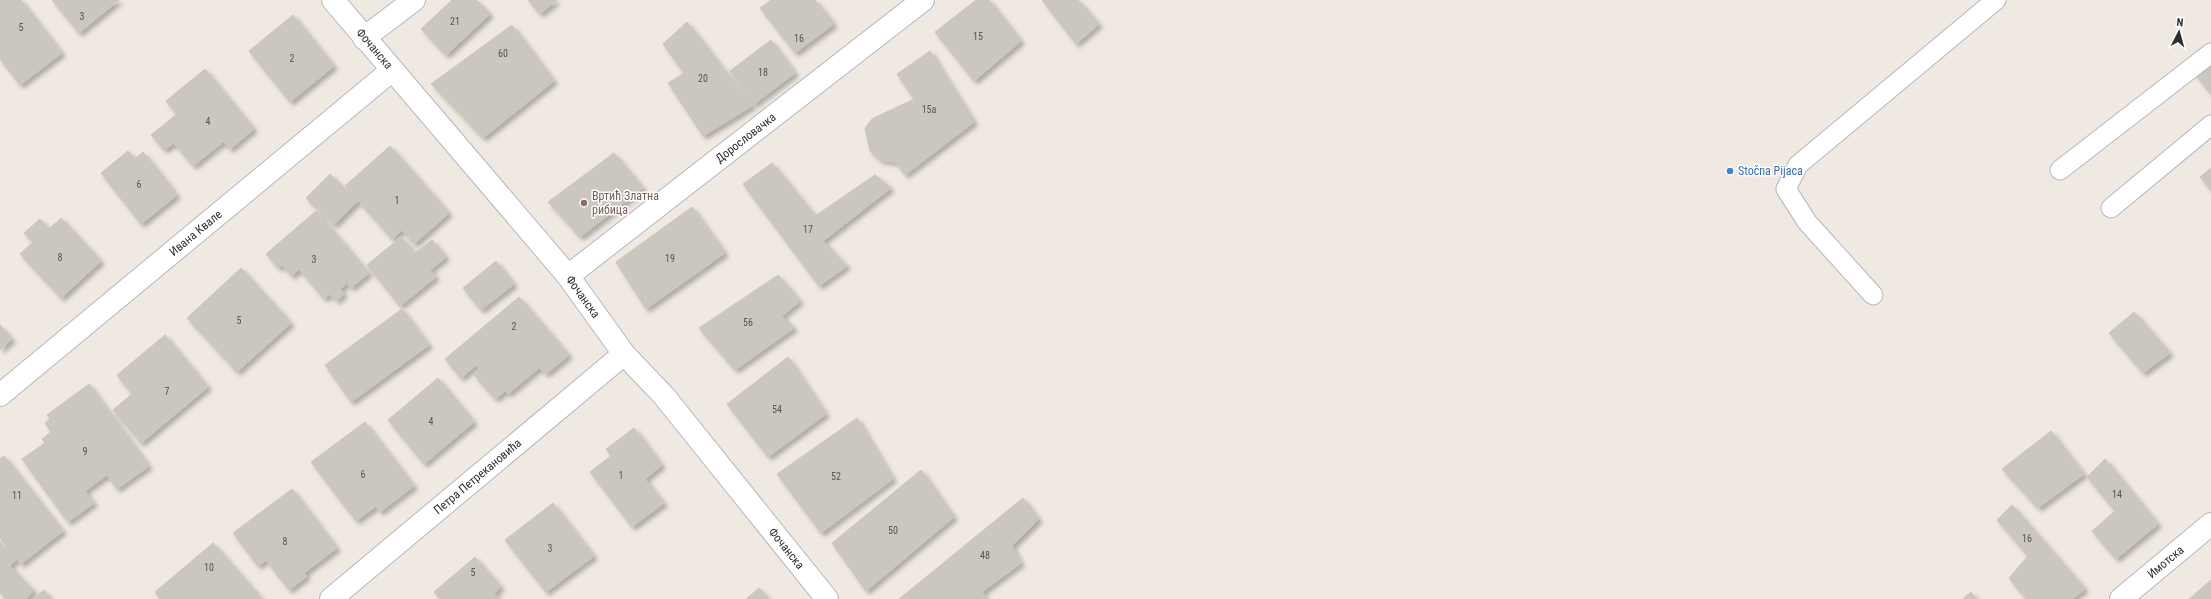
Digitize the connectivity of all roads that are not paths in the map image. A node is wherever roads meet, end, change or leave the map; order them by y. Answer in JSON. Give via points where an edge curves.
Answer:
{"nodes":[{"id":1,"x":333,"y":0,"type":"edge"},
{"id":2,"x":414,"y":0,"type":"edge"},
{"id":3,"x":924,"y":0,"type":"edge"},
{"id":4,"x":1996,"y":0,"type":"edge"},
{"id":5,"x":364,"y":38,"type":"junction"},
{"id":6,"x":2211,"y":53,"type":"edge"},
{"id":7,"x":391,"y":71,"type":"junction"},
{"id":8,"x":2211,"y":125,"type":"edge"},
{"id":9,"x":2060,"y":170,"type":"dead end"},
{"id":10,"x":2111,"y":208,"type":"dead end"},
{"id":11,"x":568,"y":276,"type":"junction"},
{"id":12,"x":1873,"y":295,"type":"dead end"},
{"id":13,"x":624,"y":354,"type":"junction"},
{"id":14,"x":0,"y":395,"type":"edge"},
{"id":15,"x":2211,"y":524,"type":"edge"},
{"id":16,"x":331,"y":599,"type":"edge"},
{"id":17,"x":827,"y":599,"type":"edge"},
{"id":18,"x":2121,"y":599,"type":"edge"}],
"edges":[{"from":1,"to":5,"type":"street","name":"Фочанска"},
{"from":2,"to":5,"type":"street"},
{"from":3,"to":11,"type":"street","name":"Дорословачка"},
{"from":4,"to":12,"type":"lane","via":[[1798,165],[1786,189],[1807,222]]},
{"from":5,"to":7,"type":"street","name":"Фочанска"},
{"from":6,"to":9,"type":"lane"},
{"from":7,"to":11,"type":"street","name":"Фочанска"},
{"from":7,"to":14,"type":"street","name":"Ивана Квале"},
{"from":8,"to":10,"type":"lane"},
{"from":11,"to":13,"type":"street","name":"Фочанска"},
{"from":13,"to":16,"type":"street","name":"Петра Петрекановића"},
{"from":13,"to":17,"type":"street","name":"Фочанска","via":[[664,396]]},
{"from":15,"to":18,"type":"street","name":"Имотска"}]}
